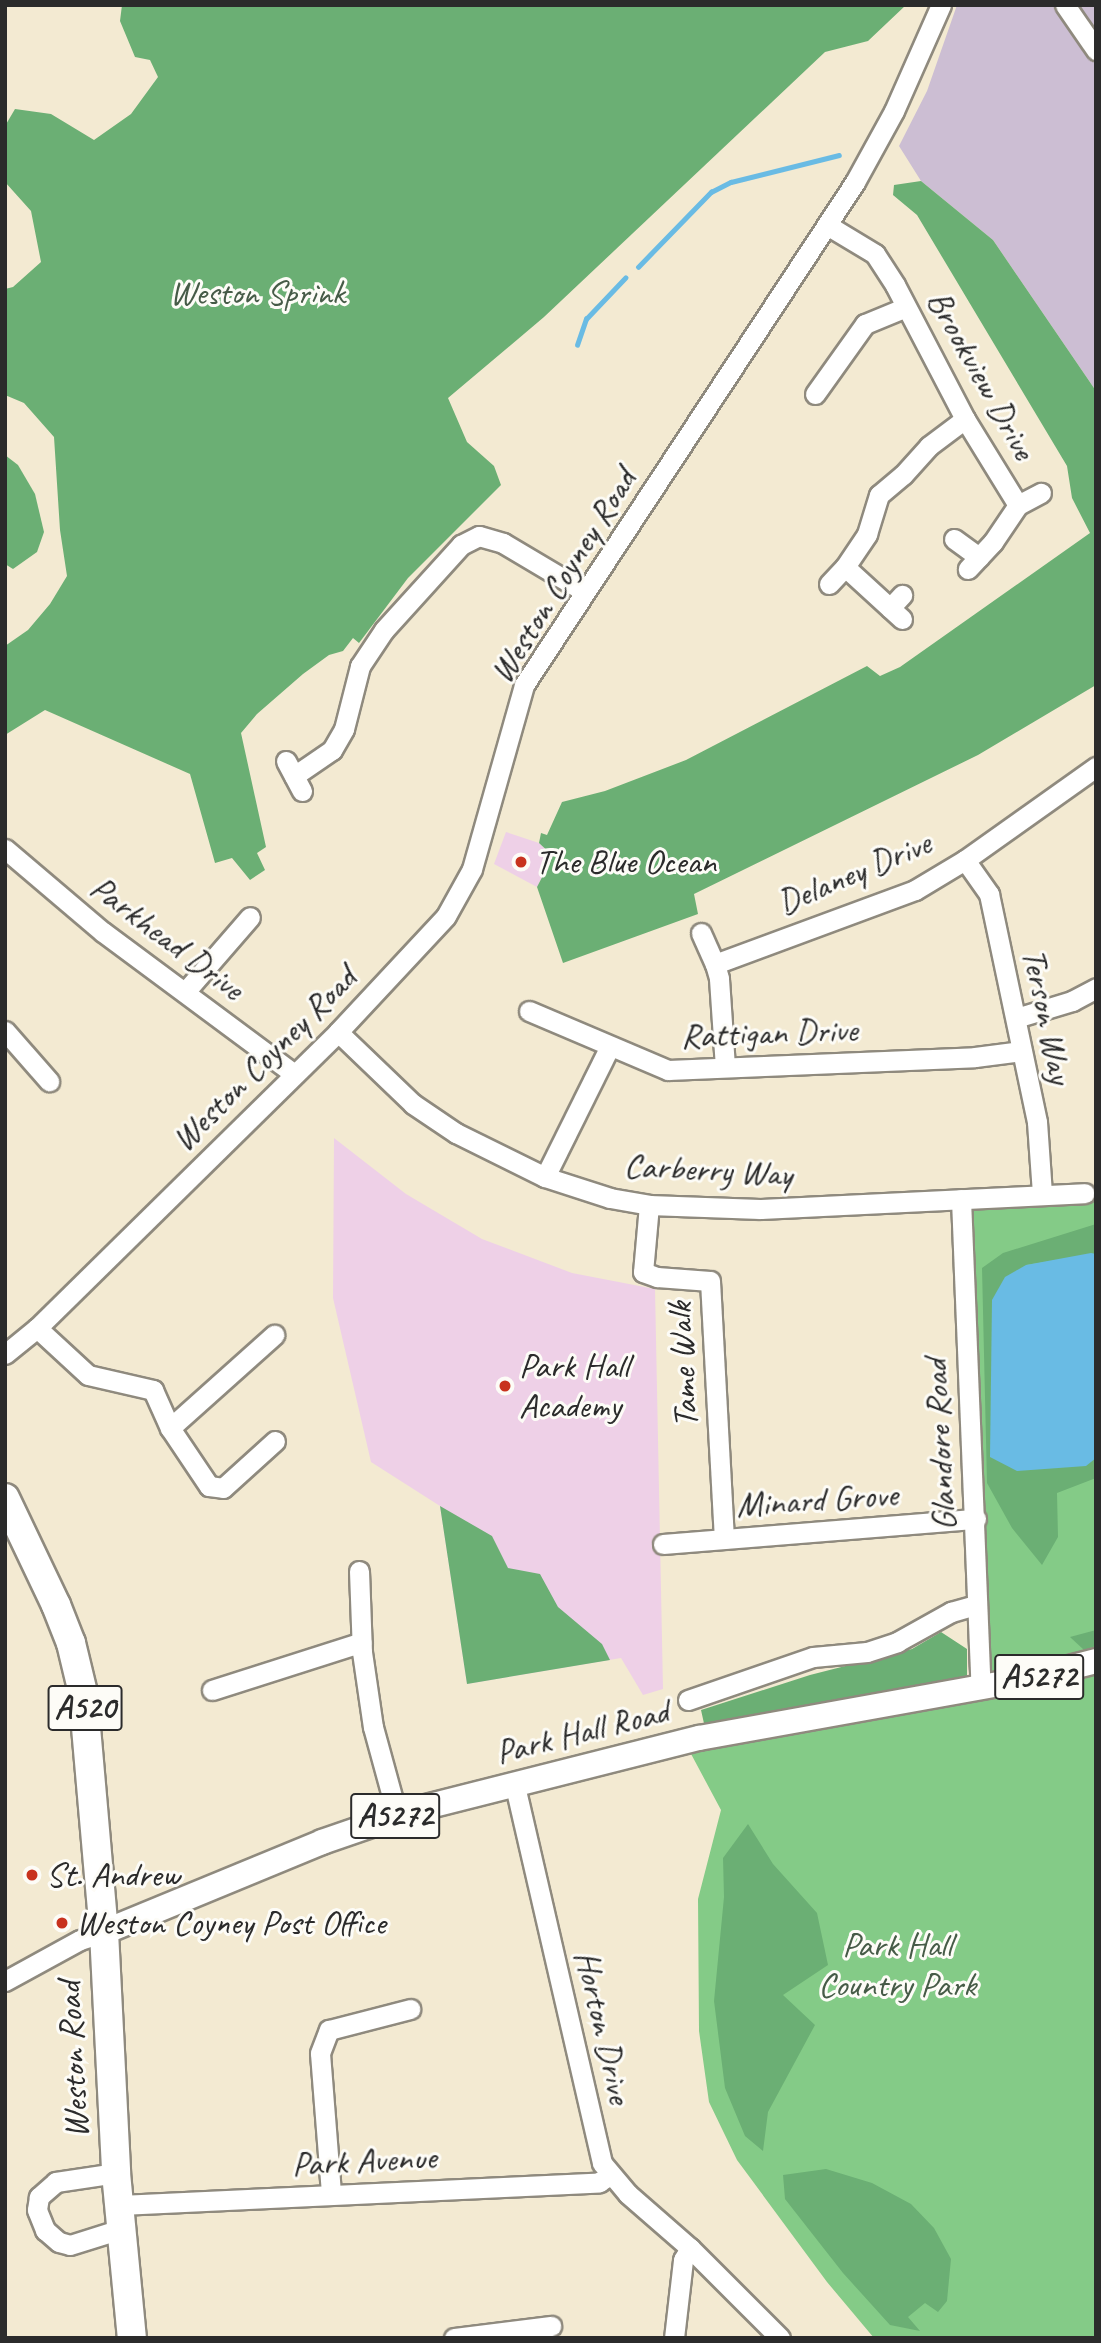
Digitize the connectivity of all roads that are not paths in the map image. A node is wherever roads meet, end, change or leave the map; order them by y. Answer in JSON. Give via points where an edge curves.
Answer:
{"nodes":[{"id":1,"x":941,"y":5,"type":"edge"},
{"id":2,"x":1065,"y":5,"type":"edge"},
{"id":3,"x":1096,"y":50,"type":"edge"},
{"id":4,"x":827,"y":225,"type":"junction"},
{"id":5,"x":905,"y":307,"type":"junction"},
{"id":6,"x":815,"y":394,"type":"dead end"},
{"id":7,"x":965,"y":419,"type":"junction"},
{"id":8,"x":1041,"y":493,"type":"dead end"},
{"id":9,"x":1018,"y":505,"type":"junction"},
{"id":10,"x":954,"y":539,"type":"dead end"},
{"id":11,"x":845,"y":567,"type":"junction"},
{"id":12,"x":829,"y":584,"type":"dead end"},
{"id":13,"x":584,"y":591,"type":"junction"},
{"id":14,"x":898,"y":607,"type":"dead end"},
{"id":15,"x":1096,"y":767,"type":"edge"},
{"id":16,"x":294,"y":776,"type":"dead end"},
{"id":17,"x":5,"y":849,"type":"edge"},
{"id":18,"x":965,"y":860,"type":"junction"},
{"id":19,"x":250,"y":917,"type":"dead end"},
{"id":20,"x":701,"y":933,"type":"dead end"},
{"id":21,"x":715,"y":964,"type":"junction"},
{"id":22,"x":1096,"y":988,"type":"edge"},
{"id":23,"x":185,"y":992,"type":"junction"},
{"id":24,"x":529,"y":1011,"type":"dead end"},
{"id":25,"x":1016,"y":1018,"type":"junction"},
{"id":26,"x":5,"y":1031,"type":"edge"},
{"id":27,"x":338,"y":1032,"type":"junction"},
{"id":28,"x":610,"y":1045,"type":"junction"},
{"id":29,"x":1022,"y":1051,"type":"junction"},
{"id":30,"x":725,"y":1067,"type":"junction"},
{"id":31,"x":294,"y":1074,"type":"junction"},
{"id":32,"x":49,"y":1082,"type":"dead end"},
{"id":33,"x":545,"y":1177,"type":"junction"},
{"id":34,"x":1042,"y":1193,"type":"junction"},
{"id":35,"x":1085,"y":1193,"type":"dead end"},
{"id":36,"x":961,"y":1199,"type":"junction"},
{"id":37,"x":649,"y":1205,"type":"junction"},
{"id":38,"x":37,"y":1328,"type":"junction"},
{"id":39,"x":274,"y":1335,"type":"dead end"},
{"id":40,"x":5,"y":1354,"type":"edge"},
{"id":41,"x":170,"y":1428,"type":"junction"},
{"id":42,"x":275,"y":1441,"type":"dead end"},
{"id":43,"x":5,"y":1498,"type":"edge"},
{"id":44,"x":975,"y":1519,"type":"junction"},
{"id":45,"x":724,"y":1539,"type":"junction"},
{"id":46,"x":663,"y":1544,"type":"dead end"},
{"id":47,"x":359,"y":1572,"type":"dead end"},
{"id":48,"x":976,"y":1605,"type":"junction"},
{"id":49,"x":362,"y":1642,"type":"junction"},
{"id":50,"x":1096,"y":1661,"type":"edge"},
{"id":51,"x":981,"y":1688,"type":"junction"},
{"id":52,"x":212,"y":1690,"type":"dead end"},
{"id":53,"x":688,"y":1700,"type":"dead end"},
{"id":54,"x":515,"y":1786,"type":"junction"},
{"id":55,"x":397,"y":1815,"type":"junction"},
{"id":56,"x":104,"y":1932,"type":"junction"},
{"id":57,"x":5,"y":1981,"type":"edge"},
{"id":58,"x":410,"y":2009,"type":"dead end"},
{"id":59,"x":116,"y":2173,"type":"junction"},
{"id":60,"x":610,"y":2175,"type":"junction"},
{"id":61,"x":331,"y":2193,"type":"junction"},
{"id":62,"x":120,"y":2217,"type":"junction"},
{"id":63,"x":690,"y":2248,"type":"junction"},
{"id":64,"x":551,"y":2326,"type":"dead end"},
{"id":65,"x":132,"y":2338,"type":"edge"},
{"id":66,"x":454,"y":2338,"type":"edge"},
{"id":67,"x":674,"y":2338,"type":"edge"},
{"id":68,"x":780,"y":2338,"type":"edge"}],
"edges":[{"from":1,"to":4,"type":"street","name":"Weston Coyney Road","via":[[894,111]]},
{"from":2,"to":3,"type":"street"},
{"from":4,"to":5,"type":"street","name":"Brookview Drive","via":[[875,254]]},
{"from":4,"to":13,"type":"street","name":"Weston Coyney Road"},
{"from":5,"to":6,"type":"street","via":[[865,324]]},
{"from":5,"to":7,"type":"street","name":"Brookview Drive"},
{"from":7,"to":9,"type":"street","name":"Brookview Drive"},
{"from":7,"to":11,"type":"street","via":[[929,446],[879,495],[867,534]]},
{"from":8,"to":9,"type":"street"},
{"from":9,"to":10,"type":"street","name":"Brookview Drive","via":[[973,563]]},
{"from":11,"to":12,"type":"street"},
{"from":11,"to":14,"type":"street"},
{"from":13,"to":16,"type":"street","via":[[503,543],[479,536],[461,545],[384,631],[360,666],[344,729],[332,750]]},
{"from":13,"to":27,"type":"street","name":"Weston Coyney Road","via":[[524,685],[472,869],[446,916]]},
{"from":15,"to":18,"type":"street","name":"Delaney Drive"},
{"from":17,"to":23,"type":"street","name":"Parkhead Drive","via":[[103,932]]},
{"from":18,"to":21,"type":"street","name":"Delaney Drive","via":[[915,890]]},
{"from":18,"to":25,"type":"street","name":"Terson Way","via":[[989,894]]},
{"from":19,"to":23,"type":"street"},
{"from":20,"to":21,"type":"street"},
{"from":21,"to":30,"type":"street"},
{"from":22,"to":25,"type":"street","via":[[1072,1001]]},
{"from":23,"to":31,"type":"street","name":"Parkhead Drive"},
{"from":24,"to":28,"type":"street","name":"Rattigan Drive"},
{"from":25,"to":29,"type":"street","name":"Terson Way"},
{"from":26,"to":32,"type":"street"},
{"from":27,"to":31,"type":"street","name":"Weston Coyney Road"},
{"from":27,"to":33,"type":"street","name":"Carberry Way","via":[[413,1104],[456,1133]]},
{"from":28,"to":30,"type":"street","name":"Rattigan Drive","via":[[668,1070]]},
{"from":28,"to":33,"type":"street"},
{"from":29,"to":30,"type":"street","name":"Rattigan Drive"},
{"from":29,"to":34,"type":"street","name":"Terson Way","via":[[1037,1122]]},
{"from":31,"to":38,"type":"street","name":"Weston Coyney Road"},
{"from":33,"to":37,"type":"street","name":"Carberry Way"},
{"from":34,"to":35,"type":"street","name":"Carberry Way"},
{"from":34,"to":36,"type":"street","name":"Carberry Way"},
{"from":36,"to":37,"type":"street","name":"Carberry Way","via":[[760,1209]]},
{"from":36,"to":44,"type":"street","name":"Glandore Road"},
{"from":37,"to":45,"type":"street","name":"Tame Walk","via":[[643,1272],[710,1281]]},
{"from":38,"to":40,"type":"street","name":"Weston Coyney Road"},
{"from":38,"to":41,"type":"street","via":[[88,1375],[153,1391]]},
{"from":39,"to":41,"type":"street"},
{"from":41,"to":42,"type":"street","via":[[209,1486],[223,1488]]},
{"from":43,"to":56,"type":"highway","name":"Weston Road","number":"A520","via":[[56,1605],[83,1693]]},
{"from":44,"to":45,"type":"street","name":"Minard Grove"},
{"from":44,"to":48,"type":"street","name":"Glandore Road"},
{"from":45,"to":46,"type":"street","name":"Minard Grove"},
{"from":47,"to":49,"type":"street"},
{"from":48,"to":51,"type":"street","name":"Glandore Road"},
{"from":48,"to":53,"type":"street","name":"Park Hall Road","via":[[867,1652],[813,1657]]},
{"from":49,"to":52,"type":"street"},
{"from":49,"to":55,"type":"street","via":[[373,1727]]},
{"from":50,"to":51,"type":"main road","name":"Park Hall Road","number":"A5272"},
{"from":51,"to":54,"type":"main road","name":"Park Hall Road","number":"A5272","via":[[699,1738]]},
{"from":54,"to":55,"type":"main road","name":"Park Hall Road","number":"A5272"},
{"from":54,"to":60,"type":"street","name":"Horton Drive","via":[[602,2163]]},
{"from":55,"to":56,"type":"main road","name":"Park Hall Road","number":"A5272"},
{"from":56,"to":57,"type":"street"},
{"from":56,"to":59,"type":"highway","name":"Weston Road","number":"A520"},
{"from":58,"to":61,"type":"street","via":[[329,2029],[320,2053]]},
{"from":59,"to":62,"type":"highway","name":"Weston Road","number":"A520"},
{"from":59,"to":62,"type":"street","name":"Weston Road","via":[[56,2182],[40,2197],[37,2210],[45,2230],[70,2245],[109,2230]]},
{"from":60,"to":61,"type":"street","name":"Park Avenue","via":[[599,2182]]},
{"from":60,"to":63,"type":"street","name":"Horton Drive"},
{"from":61,"to":62,"type":"street","name":"Park Avenue"},
{"from":62,"to":65,"type":"highway","name":"Weston Road","number":"A520"},
{"from":63,"to":67,"type":"street","via":[[683,2260]]},
{"from":63,"to":68,"type":"street","name":"Horton Drive"},
{"from":64,"to":66,"type":"street"}]}
